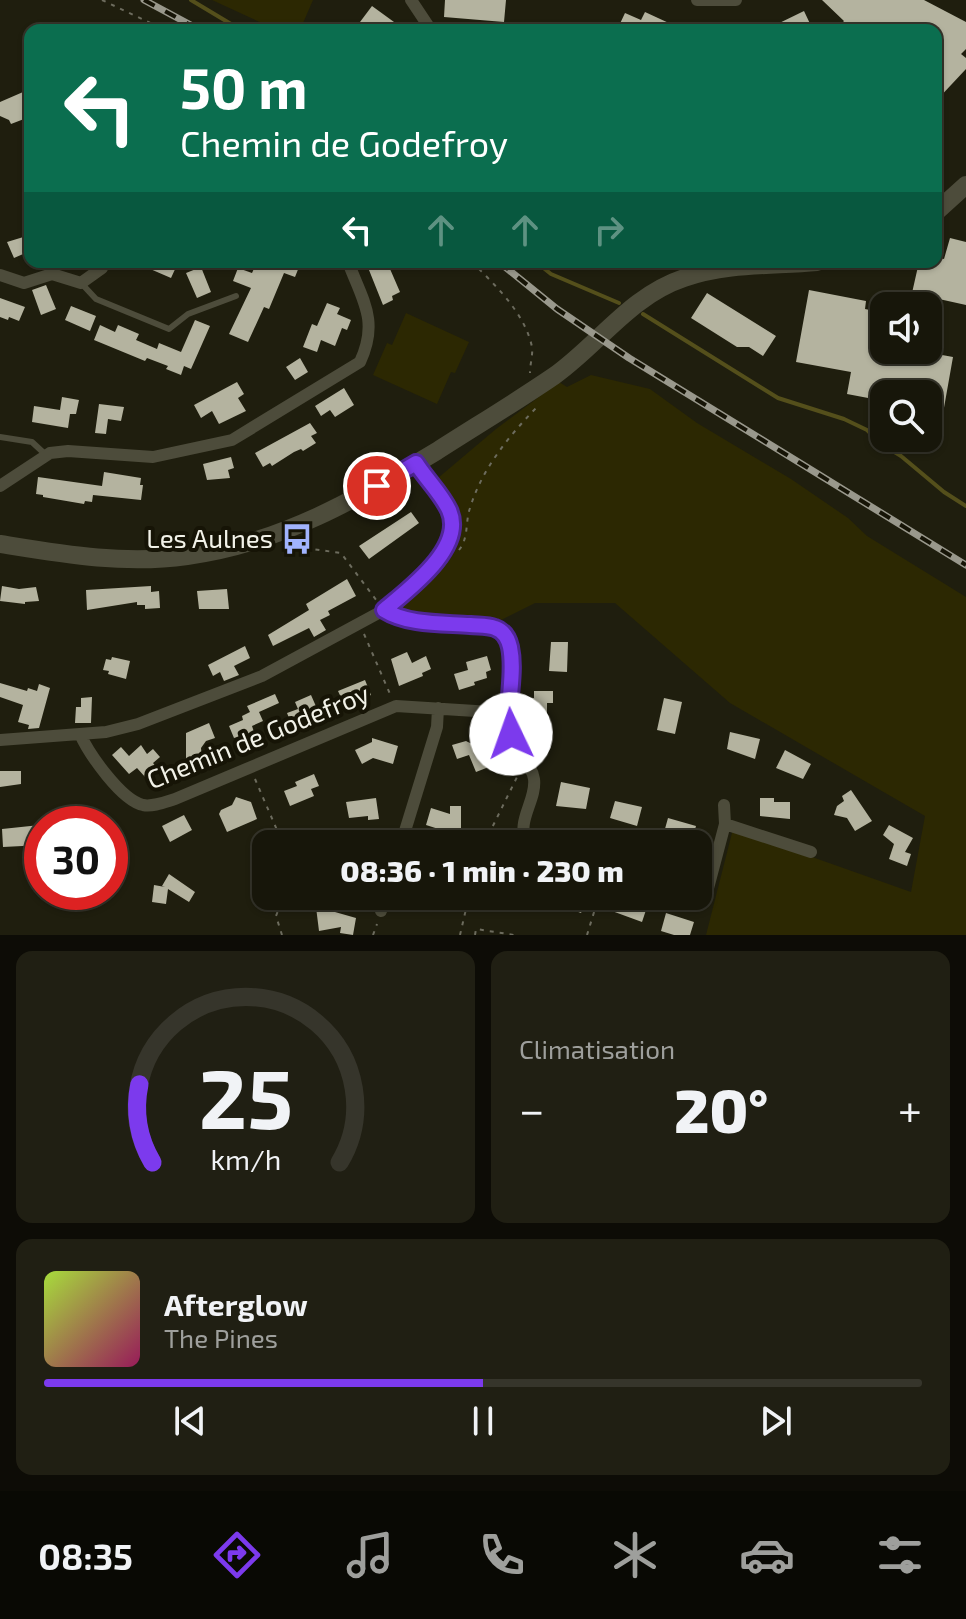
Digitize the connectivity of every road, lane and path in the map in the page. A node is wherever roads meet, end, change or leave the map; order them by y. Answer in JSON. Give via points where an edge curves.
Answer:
{"nodes":[{"id":1,"x":102,"y":0,"type":"edge"},
{"id":2,"x":411,"y":0,"type":"edge"},
{"id":3,"x":697,"y":0,"type":"edge"},
{"id":4,"x":736,"y":0,"type":"edge"},
{"id":5,"x":152,"y":24,"type":"edge"},
{"id":6,"x":427,"y":24,"type":"edge"},
{"id":7,"x":963,"y":196,"type":"edge"},
{"id":8,"x":942,"y":208,"type":"edge"},
{"id":9,"x":102,"y":268,"type":"edge"},
{"id":10,"x":350,"y":268,"type":"edge"},
{"id":11,"x":478,"y":268,"type":"edge"},
{"id":12,"x":704,"y":268,"type":"edge"},
{"id":13,"x":0,"y":275,"type":"edge"},
{"id":14,"x":81,"y":283,"type":"junction"},
{"id":15,"x":236,"y":296,"type":"dead end"},
{"id":16,"x":532,"y":382,"type":"dead end"},
{"id":17,"x":539,"y":402,"type":"dead end"},
{"id":18,"x":0,"y":437,"type":"edge"},
{"id":19,"x":46,"y":455,"type":"junction"},
{"id":20,"x":416,"y":463,"type":"junction"},
{"id":21,"x":0,"y":486,"type":"edge"},
{"id":22,"x":300,"y":534,"type":"dead end"},
{"id":23,"x":0,"y":544,"type":"edge"},
{"id":24,"x":452,"y":558,"type":"dead end"},
{"id":25,"x":381,"y":606,"type":"junction"},
{"id":26,"x":364,"y":633,"type":"dead end"},
{"id":27,"x":396,"y":706,"type":"junction"},
{"id":28,"x":438,"y":708,"type":"junction"},
{"id":29,"x":507,"y":713,"type":"junction"},
{"id":30,"x":80,"y":734,"type":"junction"},
{"id":31,"x":0,"y":740,"type":"edge"},
{"id":32,"x":525,"y":761,"type":"junction"},
{"id":33,"x":251,"y":769,"type":"junction"},
{"id":34,"x":724,"y":805,"type":"dead end"},
{"id":35,"x":725,"y":824,"type":"junction"},
{"id":36,"x":277,"y":830,"type":"edge"},
{"id":37,"x":405,"y":830,"type":"edge"},
{"id":38,"x":491,"y":830,"type":"edge"},
{"id":39,"x":523,"y":830,"type":"edge"},
{"id":40,"x":811,"y":852,"type":"dead end"},
{"id":41,"x":712,"y":873,"type":"edge"},
{"id":42,"x":278,"y":910,"type":"edge"},
{"id":43,"x":466,"y":910,"type":"edge"},
{"id":44,"x":595,"y":910,"type":"edge"},
{"id":45,"x":282,"y":935,"type":"edge"},
{"id":46,"x":460,"y":935,"type":"edge"},
{"id":47,"x":475,"y":935,"type":"edge"},
{"id":48,"x":514,"y":935,"type":"edge"},
{"id":49,"x":587,"y":935,"type":"edge"}],
"edges":[{"from":1,"to":5,"type":"path"},
{"from":2,"to":6,"type":"street"},
{"from":3,"to":4,"type":"street"},
{"from":7,"to":8,"type":"street"},
{"from":9,"to":14,"type":"street"},
{"from":10,"to":19,"type":"street","via":[[370,320],[369,344],[360,362],[232,440],[153,457],[68,451]]},
{"from":11,"to":16,"type":"path","via":[[501,290],[524,326],[533,349]]},
{"from":12,"to":20,"type":"street","via":[[639,301],[557,374]]},
{"from":13,"to":14,"type":"street","via":[[24,283],[52,274]]},
{"from":14,"to":15,"type":"lane","via":[[96,299],[169,329],[188,314]]},
{"from":17,"to":24,"type":"path","via":[[490,464],[469,510],[463,547]]},
{"from":18,"to":19,"type":"lane","via":[[32,442]]},
{"from":19,"to":21,"type":"street"},
{"from":20,"to":23,"type":"street","via":[[300,525],[238,547],[130,560]]},
{"from":20,"to":25,"type":"street","via":[[451,513],[452,536],[428,571]]},
{"from":22,"to":25,"type":"path","via":[[305,548],[341,553]]},
{"from":25,"to":29,"type":"street","via":[[392,615],[430,623],[501,631],[511,656]]},
{"from":25,"to":30,"type":"street","via":[[239,686],[138,724]]},
{"from":26,"to":27,"type":"path"},
{"from":27,"to":28,"type":"street","name":"Chemin de Godefroy"},
{"from":27,"to":33,"type":"street","name":"Chemin de Godefroy"},
{"from":28,"to":29,"type":"street","name":"Chemin de Godefroy"},
{"from":28,"to":37,"type":"street"},
{"from":29,"to":32,"type":"street","via":[[515,749]]},
{"from":30,"to":31,"type":"street"},
{"from":30,"to":33,"type":"street","name":"Chemin de Godefroy","via":[[87,751],[127,797],[144,806]]},
{"from":32,"to":38,"type":"path"},
{"from":32,"to":39,"type":"street","via":[[534,784]]},
{"from":33,"to":36,"type":"path"},
{"from":34,"to":35,"type":"street"},
{"from":35,"to":40,"type":"street"},
{"from":35,"to":41,"type":"street"},
{"from":42,"to":45,"type":"path"},
{"from":43,"to":46,"type":"path"},
{"from":44,"to":49,"type":"path"},
{"from":47,"to":48,"type":"path","via":[[476,929]]}]}
